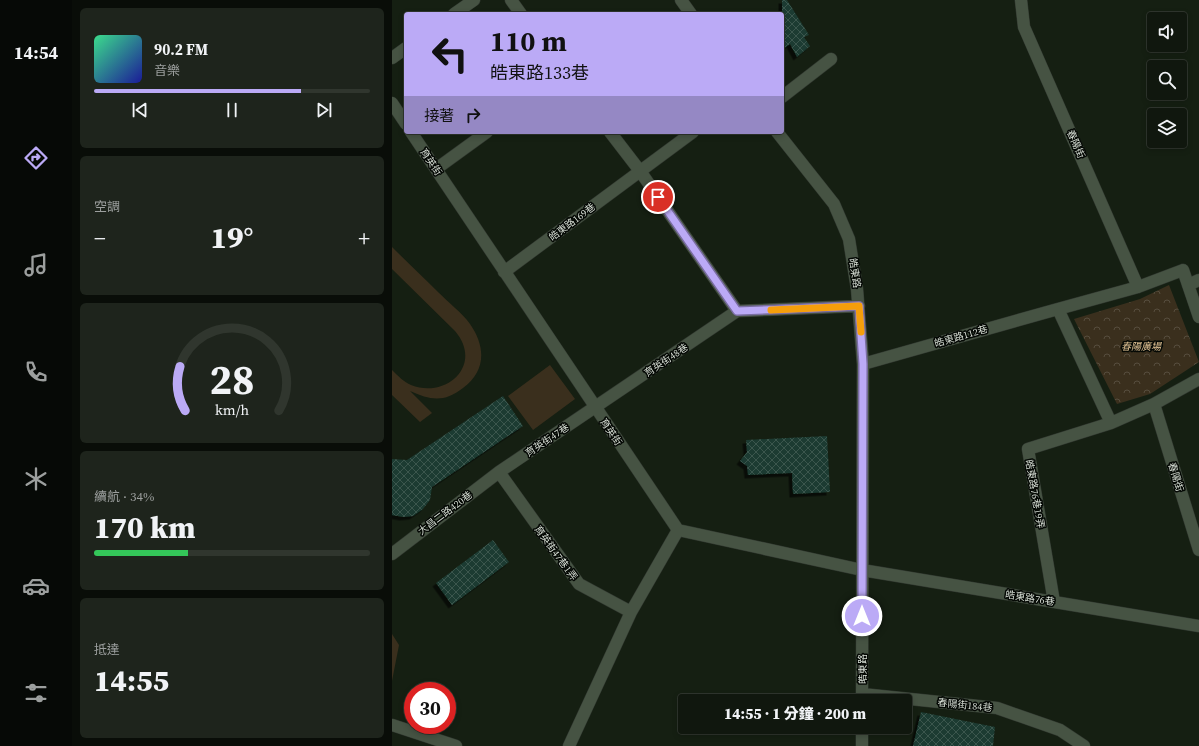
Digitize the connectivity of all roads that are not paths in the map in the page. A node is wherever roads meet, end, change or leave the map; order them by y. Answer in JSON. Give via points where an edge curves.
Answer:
{"nodes":[{"id":1,"x":474,"y":0,"type":"edge"},
{"id":2,"x":510,"y":0,"type":"edge"},
{"id":3,"x":681,"y":0,"type":"edge"},
{"id":4,"x":1021,"y":0,"type":"edge"},
{"id":5,"x":457,"y":12,"type":"edge"},
{"id":6,"x":519,"y":12,"type":"edge"},
{"id":7,"x":690,"y":12,"type":"edge"},
{"id":8,"x":404,"y":49,"type":"edge"},
{"id":9,"x":392,"y":58,"type":"edge"},
{"id":10,"x":831,"y":59,"type":"dead end"},
{"id":11,"x":784,"y":95,"type":"edge"},
{"id":12,"x":392,"y":103,"type":"edge"},
{"id":13,"x":404,"y":121,"type":"edge"},
{"id":14,"x":412,"y":134,"type":"edge"},
{"id":15,"x":485,"y":134,"type":"edge"},
{"id":16,"x":612,"y":134,"type":"edge"},
{"id":17,"x":690,"y":134,"type":"edge"},
{"id":18,"x":779,"y":134,"type":"edge"},
{"id":19,"x":436,"y":169,"type":"junction"},
{"id":20,"x":640,"y":171,"type":"junction"},
{"id":21,"x":504,"y":272,"type":"junction"},
{"id":22,"x":1193,"y":282,"type":"edge"},
{"id":23,"x":1138,"y":287,"type":"junction"},
{"id":24,"x":859,"y":306,"type":"junction"},
{"id":25,"x":1058,"y":309,"type":"junction"},
{"id":26,"x":737,"y":311,"type":"junction"},
{"id":27,"x":1199,"y":316,"type":"edge"},
{"id":28,"x":863,"y":364,"type":"junction"},
{"id":29,"x":1199,"y":379,"type":"edge"},
{"id":30,"x":1154,"y":404,"type":"junction"},
{"id":31,"x":595,"y":408,"type":"junction"},
{"id":32,"x":1111,"y":423,"type":"junction"},
{"id":33,"x":499,"y":472,"type":"junction"},
{"id":34,"x":678,"y":530,"type":"junction"},
{"id":35,"x":1199,"y":550,"type":"edge"},
{"id":36,"x":392,"y":554,"type":"edge"},
{"id":37,"x":862,"y":570,"type":"junction"},
{"id":38,"x":1054,"y":602,"type":"junction"},
{"id":39,"x":631,"y":612,"type":"junction"},
{"id":40,"x":1199,"y":626,"type":"edge"},
{"id":41,"x":862,"y":694,"type":"edge"},
{"id":42,"x":912,"y":702,"type":"edge"},
{"id":43,"x":392,"y":725,"type":"edge"},
{"id":44,"x":862,"y":734,"type":"edge"},
{"id":45,"x":456,"y":746,"type":"edge"},
{"id":46,"x":569,"y":746,"type":"edge"},
{"id":47,"x":862,"y":746,"type":"edge"},
{"id":48,"x":1084,"y":746,"type":"edge"}],
"edges":[{"from":1,"to":5,"type":"street"},
{"from":2,"to":6,"type":"street"},
{"from":3,"to":7,"type":"street"},
{"from":4,"to":23,"type":"street","name":"春陽街","via":[[1024,27]]},
{"from":8,"to":9,"type":"street"},
{"from":10,"to":11,"type":"street"},
{"from":12,"to":13,"type":"street"},
{"from":14,"to":19,"type":"street","name":"育英街"},
{"from":15,"to":19,"type":"street"},
{"from":16,"to":20,"type":"street"},
{"from":17,"to":20,"type":"street","name":"皓東路169巷"},
{"from":18,"to":24,"type":"street","name":"皓東路","via":[[834,204],[849,239]]},
{"from":19,"to":21,"type":"street","name":"育英街"},
{"from":20,"to":21,"type":"street","name":"皓東路169巷"},
{"from":20,"to":26,"type":"street"},
{"from":21,"to":31,"type":"street","name":"育英街"},
{"from":22,"to":23,"type":"street","via":[[1183,270]]},
{"from":22,"to":27,"type":"street"},
{"from":23,"to":25,"type":"street"},
{"from":24,"to":26,"type":"street"},
{"from":24,"to":28,"type":"street","name":"皓東路"},
{"from":25,"to":28,"type":"street","name":"皓東路112巷"},
{"from":25,"to":32,"type":"street"},
{"from":26,"to":31,"type":"street","name":"育英街48巷"},
{"from":28,"to":37,"type":"street","name":"皓東路"},
{"from":29,"to":30,"type":"street"},
{"from":30,"to":32,"type":"street"},
{"from":30,"to":35,"type":"street","name":"春陽街"},
{"from":31,"to":33,"type":"street","name":"育英街47巷"},
{"from":31,"to":34,"type":"street","name":"育英街"},
{"from":32,"to":38,"type":"street","name":"皓東路76巷19弄","via":[[1028,449]]},
{"from":33,"to":36,"type":"street","name":"大昌二路420巷"},
{"from":33,"to":39,"type":"street","name":"育英街47巷1弄","via":[[579,584]]},
{"from":34,"to":37,"type":"street","name":"皓東路76巷"},
{"from":34,"to":39,"type":"street"},
{"from":37,"to":38,"type":"street","name":"皓東路76巷"},
{"from":37,"to":41,"type":"street","name":"皓東路"},
{"from":38,"to":40,"type":"street","name":"皓東路76巷"},
{"from":39,"to":46,"type":"street"},
{"from":42,"to":48,"type":"street","name":"春陽街184巷","via":[[997,708],[1060,730]]},
{"from":43,"to":45,"type":"street"},
{"from":44,"to":47,"type":"street"}]}
